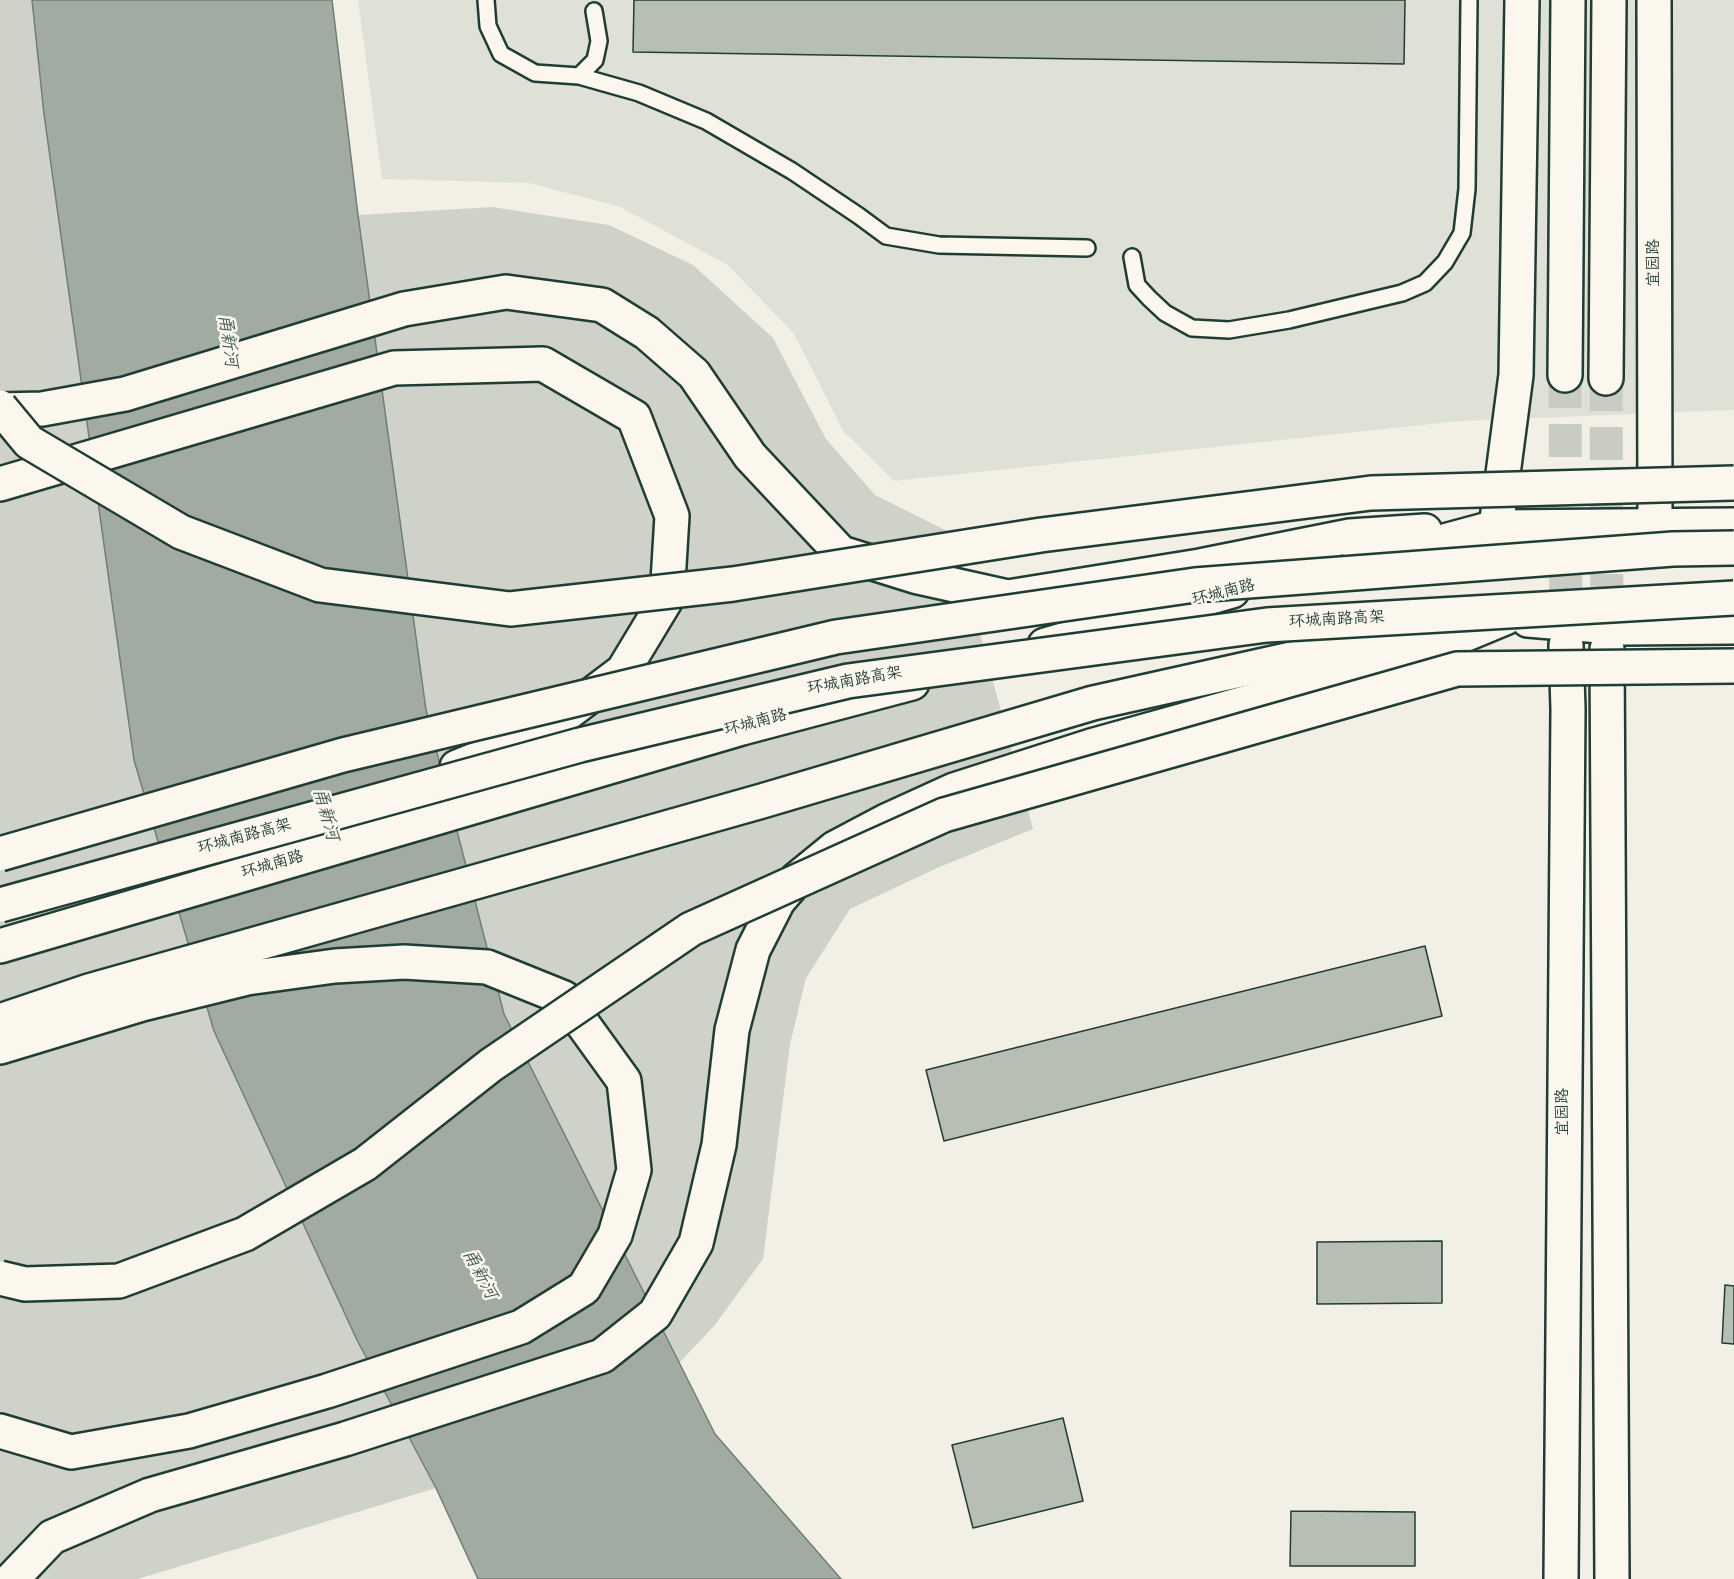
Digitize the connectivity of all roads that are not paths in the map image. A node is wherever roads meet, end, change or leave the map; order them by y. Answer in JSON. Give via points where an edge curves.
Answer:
{"nodes":[{"id":1,"x":486,"y":0,"type":"edge"},
{"id":2,"x":1469,"y":0,"type":"edge"},
{"id":3,"x":1522,"y":0,"type":"edge"},
{"id":4,"x":1568,"y":0,"type":"edge"},
{"id":5,"x":1609,"y":0,"type":"edge"},
{"id":6,"x":1654,"y":0,"type":"edge"},
{"id":7,"x":594,"y":11,"type":"dead end"},
{"id":8,"x":579,"y":76,"type":"junction"},
{"id":9,"x":1087,"y":248,"type":"dead end"},
{"id":10,"x":1132,"y":257,"type":"dead end"},
{"id":11,"x":1565,"y":375,"type":"tunnel mouth"},
{"id":12,"x":1606,"y":378,"type":"tunnel mouth"},
{"id":13,"x":0,"y":408,"type":"edge"},
{"id":14,"x":1734,"y":483,"type":"edge"},
{"id":15,"x":0,"y":484,"type":"edge"},
{"id":16,"x":1734,"y":525,"type":"edge"},
{"id":17,"x":1656,"y":526,"type":"junction"},
{"id":18,"x":1496,"y":527,"type":"junction"},
{"id":19,"x":1734,"y":548,"type":"edge"},
{"id":20,"x":1734,"y":598,"type":"edge"},
{"id":21,"x":1505,"y":618,"type":"junction"},
{"id":22,"x":1734,"y":627,"type":"edge"},
{"id":23,"x":1566,"y":645,"type":"tunnel mouth"},
{"id":24,"x":1608,"y":649,"type":"tunnel mouth"},
{"id":25,"x":1734,"y":666,"type":"edge"},
{"id":26,"x":468,"y":809,"type":"junction"},
{"id":27,"x":0,"y":854,"type":"edge"},
{"id":28,"x":0,"y":905,"type":"edge"},
{"id":29,"x":0,"y":911,"type":"edge"},
{"id":30,"x":0,"y":925,"type":"edge"},
{"id":31,"x":0,"y":946,"type":"edge"},
{"id":32,"x":0,"y":1021,"type":"edge"},
{"id":33,"x":0,"y":1047,"type":"edge"},
{"id":34,"x":0,"y":1278,"type":"edge"},
{"id":35,"x":0,"y":1431,"type":"edge"},
{"id":36,"x":12,"y":1579,"type":"edge"},
{"id":37,"x":1561,"y":1579,"type":"edge"},
{"id":38,"x":1612,"y":1579,"type":"edge"}],
"edges":[{"from":1,"to":8,"type":"lane","via":[[488,26],[501,54],[535,73]]},
{"from":2,"to":10,"type":"lane","via":[[1467,189],[1462,233],[1445,262],[1425,283],[1402,293],[1289,320],[1229,330],[1192,328],[1165,313],[1137,285]]},
{"from":3,"to":18,"type":"main road","via":[[1516,375]]},
{"from":4,"to":11,"type":"main road"},
{"from":5,"to":12,"type":"main road"},
{"from":6,"to":17,"type":"main road","name":"宜园路"},
{"from":7,"to":8,"type":"lane","via":[[596,60]]},
{"from":8,"to":9,"type":"lane","via":[[639,93],[706,121],[792,171],[886,236],[939,245]]},
{"from":13,"to":14,"type":"main road","bridge":true,"via":[[29,442],[181,532],[320,585],[510,609],[734,584],[1041,535],[1371,493]]},
{"from":13,"to":18,"type":"main road","via":[[42,409],[125,394],[404,309],[506,292],[602,305],[647,333],[694,374],[750,456],[841,553],[918,577],[1008,597],[1200,566],[1350,536]]},
{"from":15,"to":29,"type":"main road","bridge":true,"via":[[394,368],[543,364],[634,417],[672,516],[667,598],[623,671],[541,733],[440,774]]},
{"from":16,"to":17,"type":"main road","name":"环城南路"},
{"from":17,"to":18,"type":"main road","name":"环城南路"},
{"from":18,"to":26,"type":"main road","name":"环城南路","via":[[1358,564],[1221,593]]},
{"from":19,"to":27,"type":"main road","bridge":true,"via":[[1673,549],[1195,585],[836,637],[343,755]]},
{"from":20,"to":28,"type":"main road","name":"环城南路高架","bridge":true,"via":[[1268,625],[848,681],[580,745]]},
{"from":21,"to":22,"type":"main road","via":[[1624,628]]},
{"from":21,"to":32,"type":"main road","via":[[1367,642],[1093,703],[762,801],[100,987]]},
{"from":21,"to":36,"type":"main road","bridge":true,"via":[[1382,669],[1102,743],[954,790],[835,848],[797,879],[778,901],[753,950],[732,1030],[719,1145],[696,1244],[655,1314],[602,1356],[345,1439],[150,1495],[52,1537]]},
{"from":23,"to":37,"type":"main road","name":"宜园路"},
{"from":24,"to":38,"type":"main road"},
{"from":25,"to":34,"type":"main road","bridge":true,"via":[[1457,669],[944,815],[691,929],[491,1065],[364,1164],[245,1234],[119,1281],[25,1284]]},
{"from":26,"to":30,"type":"main road"},
{"from":26,"to":31,"type":"main road","name":"环城南路"},
{"from":33,"to":35,"type":"main road","via":[[237,980],[334,966],[404,962],[487,967],[564,998],[624,1081],[634,1170],[615,1235],[584,1288],[521,1327],[327,1391],[189,1431],[71,1452]]}]}
